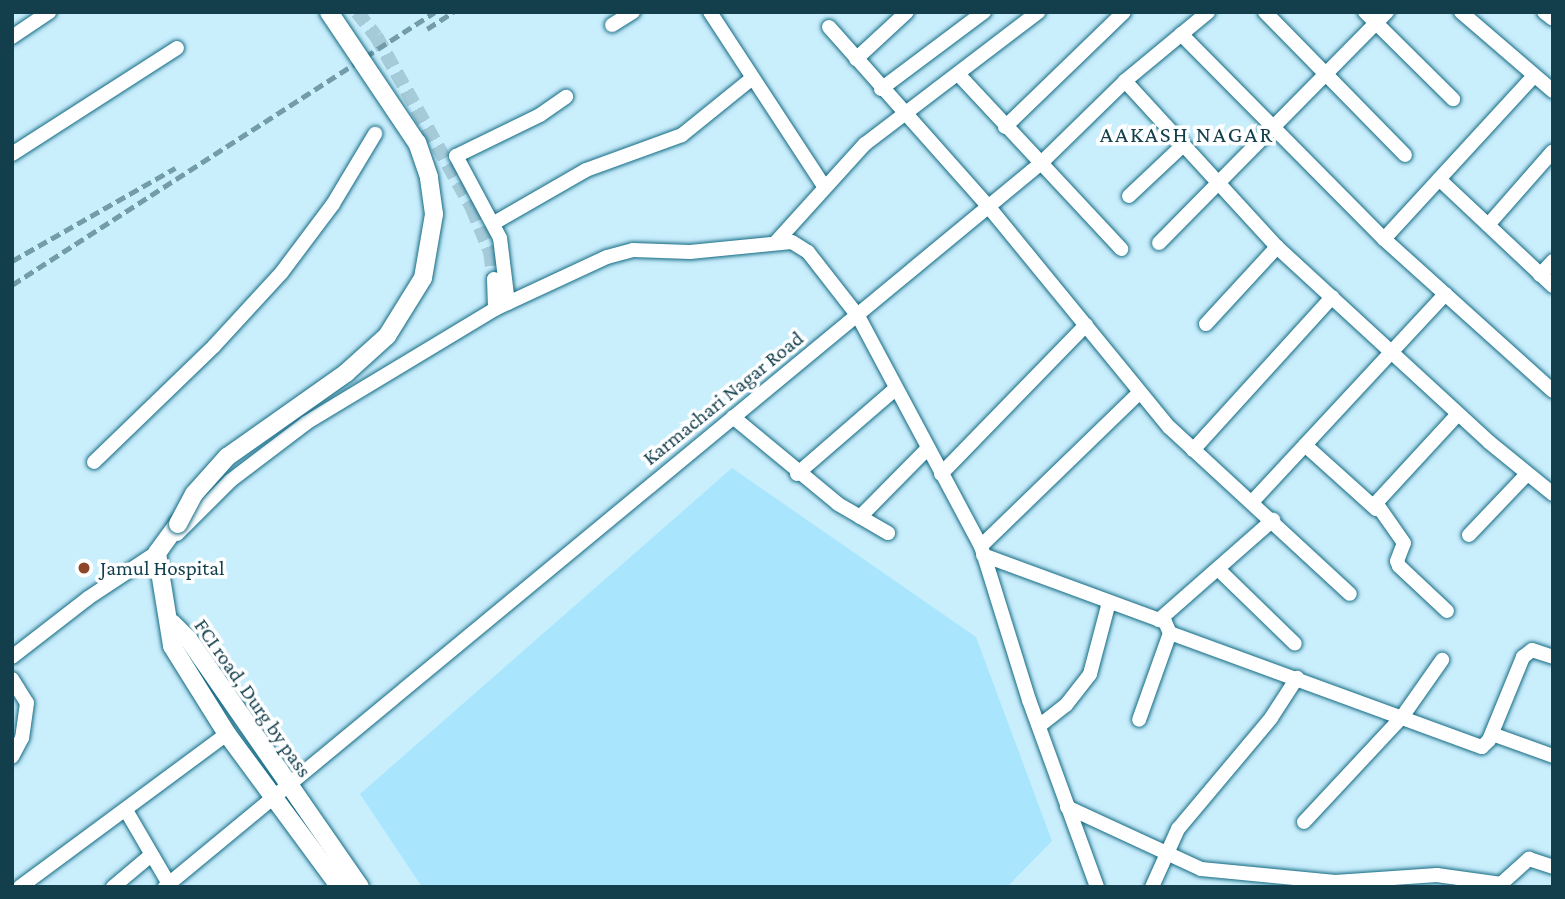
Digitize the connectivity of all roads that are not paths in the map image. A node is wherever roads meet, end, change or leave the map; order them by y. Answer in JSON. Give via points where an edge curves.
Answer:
{"nodes":[{"id":1,"x":49,"y":12,"type":"edge"},
{"id":2,"x":329,"y":12,"type":"edge"},
{"id":3,"x":633,"y":12,"type":"edge"},
{"id":4,"x":710,"y":12,"type":"edge"},
{"id":5,"x":907,"y":12,"type":"edge"},
{"id":6,"x":984,"y":12,"type":"edge"},
{"id":7,"x":1038,"y":12,"type":"edge"},
{"id":8,"x":1099,"y":12,"type":"edge"},
{"id":9,"x":1124,"y":12,"type":"edge"},
{"id":10,"x":1208,"y":12,"type":"edge"},
{"id":11,"x":1265,"y":12,"type":"edge"},
{"id":12,"x":1365,"y":12,"type":"edge"},
{"id":13,"x":1387,"y":12,"type":"edge"},
{"id":14,"x":1461,"y":12,"type":"edge"},
{"id":15,"x":1545,"y":12,"type":"edge"},
{"id":16,"x":1553,"y":19,"type":"edge"},
{"id":17,"x":1110,"y":24,"type":"junction"},
{"id":18,"x":1376,"y":24,"type":"junction"},
{"id":19,"x":611,"y":25,"type":"dead end"},
{"id":20,"x":829,"y":27,"type":"dead end"},
{"id":21,"x":1181,"y":34,"type":"junction"},
{"id":22,"x":12,"y":37,"type":"edge"},
{"id":23,"x":177,"y":48,"type":"dead end"},
{"id":24,"x":856,"y":59,"type":"junction"},
{"id":25,"x":959,"y":75,"type":"junction"},
{"id":26,"x":1325,"y":75,"type":"junction"},
{"id":27,"x":1534,"y":76,"type":"junction"},
{"id":28,"x":750,"y":80,"type":"junction"},
{"id":29,"x":1125,"y":80,"type":"junction"},
{"id":30,"x":881,"y":89,"type":"junction"},
{"id":31,"x":1553,"y":91,"type":"edge"},
{"id":32,"x":566,"y":97,"type":"dead end"},
{"id":33,"x":1453,"y":99,"type":"dead end"},
{"id":34,"x":902,"y":113,"type":"junction"},
{"id":35,"x":1005,"y":127,"type":"junction"},
{"id":36,"x":1271,"y":129,"type":"junction"},
{"id":37,"x":375,"y":134,"type":"dead end"},
{"id":38,"x":1181,"y":147,"type":"junction"},
{"id":39,"x":1553,"y":151,"type":"edge"},
{"id":40,"x":12,"y":154,"type":"edge"},
{"id":41,"x":1405,"y":155,"type":"dead end"},
{"id":42,"x":1041,"y":163,"type":"junction"},
{"id":43,"x":1439,"y":179,"type":"junction"},
{"id":44,"x":1217,"y":184,"type":"junction"},
{"id":45,"x":823,"y":185,"type":"junction"},
{"id":46,"x":1129,"y":196,"type":"dead end"},
{"id":47,"x":988,"y":206,"type":"junction"},
{"id":48,"x":494,"y":222,"type":"junction"},
{"id":49,"x":1488,"y":225,"type":"junction"},
{"id":50,"x":1384,"y":239,"type":"junction"},
{"id":51,"x":776,"y":242,"type":"junction"},
{"id":52,"x":1159,"y":243,"type":"dead end"},
{"id":53,"x":1277,"y":247,"type":"junction"},
{"id":54,"x":1121,"y":250,"type":"dead end"},
{"id":55,"x":1553,"y":261,"type":"edge"},
{"id":56,"x":1540,"y":275,"type":"junction"},
{"id":57,"x":494,"y":279,"type":"tunnel mouth"},
{"id":58,"x":1553,"y":286,"type":"edge"},
{"id":59,"x":1445,"y":294,"type":"junction"},
{"id":60,"x":1332,"y":297,"type":"junction"},
{"id":61,"x":501,"y":306,"type":"junction"},
{"id":62,"x":858,"y":316,"type":"junction"},
{"id":63,"x":1206,"y":324,"type":"dead end"},
{"id":64,"x":1086,"y":325,"type":"junction"},
{"id":65,"x":1392,"y":352,"type":"junction"},
{"id":66,"x":895,"y":389,"type":"junction"},
{"id":67,"x":1553,"y":391,"type":"edge"},
{"id":68,"x":1140,"y":392,"type":"junction"},
{"id":69,"x":1458,"y":414,"type":"junction"},
{"id":70,"x":733,"y":417,"type":"junction"},
{"id":71,"x":1306,"y":445,"type":"junction"},
{"id":72,"x":927,"y":449,"type":"junction"},
{"id":73,"x":1194,"y":450,"type":"junction"},
{"id":74,"x":94,"y":462,"type":"dead end"},
{"id":75,"x":797,"y":474,"type":"junction"},
{"id":76,"x":941,"y":474,"type":"junction"},
{"id":77,"x":1527,"y":474,"type":"junction"},
{"id":78,"x":1551,"y":488,"type":"edge"},
{"id":79,"x":1252,"y":502,"type":"junction"},
{"id":80,"x":1377,"y":509,"type":"junction"},
{"id":81,"x":860,"y":517,"type":"junction"},
{"id":82,"x":1273,"y":520,"type":"junction"},
{"id":83,"x":888,"y":533,"type":"dead end"},
{"id":84,"x":1469,"y":535,"type":"dead end"},
{"id":85,"x":982,"y":551,"type":"junction"},
{"id":86,"x":158,"y":553,"type":"junction"},
{"id":87,"x":1217,"y":569,"type":"junction"},
{"id":88,"x":1350,"y":594,"type":"dead end"},
{"id":89,"x":1109,"y":601,"type":"junction"},
{"id":90,"x":1447,"y":611,"type":"dead end"},
{"id":91,"x":1158,"y":620,"type":"junction"},
{"id":92,"x":172,"y":623,"type":"junction"},
{"id":93,"x":1170,"y":633,"type":"junction"},
{"id":94,"x":1295,"y":644,"type":"dead end"},
{"id":95,"x":12,"y":657,"type":"edge"},
{"id":96,"x":1553,"y":657,"type":"edge"},
{"id":97,"x":1442,"y":660,"type":"dead end"},
{"id":98,"x":1297,"y":678,"type":"junction"},
{"id":99,"x":12,"y":679,"type":"edge"},
{"id":100,"x":1402,"y":717,"type":"junction"},
{"id":101,"x":1139,"y":720,"type":"dead end"},
{"id":102,"x":1039,"y":726,"type":"junction"},
{"id":103,"x":227,"y":734,"type":"junction"},
{"id":104,"x":1492,"y":734,"type":"junction"},
{"id":105,"x":1553,"y":756,"type":"edge"},
{"id":106,"x":12,"y":757,"type":"edge"},
{"id":107,"x":280,"y":792,"type":"junction"},
{"id":108,"x":1067,"y":807,"type":"junction"},
{"id":109,"x":127,"y":812,"type":"junction"},
{"id":110,"x":1304,"y":822,"type":"dead end"},
{"id":111,"x":151,"y":855,"type":"junction"},
{"id":112,"x":1165,"y":856,"type":"junction"},
{"id":113,"x":1553,"y":867,"type":"edge"},
{"id":114,"x":1311,"y":883,"type":"edge"},
{"id":115,"x":1502,"y":884,"type":"edge"},
{"id":116,"x":167,"y":885,"type":"edge"},
{"id":117,"x":20,"y":887,"type":"edge"},
{"id":118,"x":113,"y":887,"type":"edge"},
{"id":119,"x":340,"y":887,"type":"edge"},
{"id":120,"x":360,"y":887,"type":"edge"},
{"id":121,"x":1097,"y":887,"type":"edge"},
{"id":122,"x":1152,"y":887,"type":"edge"}],
"edges":[{"from":1,"to":22,"type":"street"},
{"from":2,"to":86,"type":"main road","bridge":true,"via":[[417,143],[429,177],[434,214],[423,278],[387,336],[346,373],[228,457],[194,494]]},
{"from":3,"to":19,"type":"street"},
{"from":4,"to":28,"type":"street"},
{"from":5,"to":24,"type":"street"},
{"from":6,"to":30,"type":"street"},
{"from":7,"to":25,"type":"street"},
{"from":8,"to":17,"type":"street"},
{"from":9,"to":17,"type":"street"},
{"from":10,"to":21,"type":"street","name":"Karmachari Nagar Road"},
{"from":11,"to":26,"type":"street"},
{"from":12,"to":18,"type":"street"},
{"from":13,"to":18,"type":"street"},
{"from":14,"to":27,"type":"street"},
{"from":15,"to":16,"type":"street"},
{"from":17,"to":35,"type":"street"},
{"from":18,"to":26,"type":"street"},
{"from":18,"to":33,"type":"street"},
{"from":20,"to":24,"type":"street"},
{"from":21,"to":29,"type":"street","name":"Karmachari Nagar Road"},
{"from":21,"to":36,"type":"street"},
{"from":23,"to":40,"type":"street"},
{"from":24,"to":30,"type":"street"},
{"from":25,"to":34,"type":"street"},
{"from":25,"to":35,"type":"street"},
{"from":26,"to":36,"type":"street"},
{"from":26,"to":41,"type":"street"},
{"from":27,"to":31,"type":"street"},
{"from":27,"to":43,"type":"street"},
{"from":28,"to":45,"type":"street"},
{"from":28,"to":48,"type":"street","via":[[682,135],[586,170]]},
{"from":29,"to":38,"type":"street"},
{"from":29,"to":42,"type":"street","name":"Karmachari Nagar Road"},
{"from":30,"to":34,"type":"street"},
{"from":32,"to":48,"type":"street","via":[[540,115],[456,156]]},
{"from":34,"to":45,"type":"street"},
{"from":34,"to":47,"type":"street"},
{"from":35,"to":42,"type":"street"},
{"from":36,"to":44,"type":"street"},
{"from":36,"to":50,"type":"street"},
{"from":37,"to":74,"type":"street","via":[[333,204],[282,272],[214,346]]},
{"from":38,"to":44,"type":"street"},
{"from":38,"to":46,"type":"street"},
{"from":39,"to":49,"type":"street"},
{"from":42,"to":47,"type":"street","name":"Karmachari Nagar Road"},
{"from":42,"to":54,"type":"street"},
{"from":43,"to":49,"type":"street"},
{"from":43,"to":50,"type":"street"},
{"from":44,"to":52,"type":"street"},
{"from":44,"to":53,"type":"street"},
{"from":45,"to":51,"type":"street"},
{"from":47,"to":62,"type":"street","name":"Karmachari Nagar Road"},
{"from":47,"to":64,"type":"street"},
{"from":48,"to":61,"type":"street","via":[[504,257]]},
{"from":49,"to":56,"type":"street"},
{"from":50,"to":59,"type":"street"},
{"from":51,"to":61,"type":"street","via":[[690,252],[633,250],[607,257]]},
{"from":51,"to":62,"type":"street","via":[[792,242],[808,252]]},
{"from":53,"to":60,"type":"street"},
{"from":53,"to":63,"type":"street"},
{"from":55,"to":56,"type":"street"},
{"from":56,"to":58,"type":"street"},
{"from":57,"to":61,"type":"street"},
{"from":59,"to":65,"type":"street"},
{"from":59,"to":67,"type":"street"},
{"from":60,"to":65,"type":"street"},
{"from":60,"to":73,"type":"street"},
{"from":61,"to":86,"type":"street","via":[[306,423],[230,481]]},
{"from":62,"to":66,"type":"street"},
{"from":62,"to":70,"type":"street","name":"Karmachari Nagar Road"},
{"from":64,"to":68,"type":"street"},
{"from":64,"to":76,"type":"street"},
{"from":65,"to":69,"type":"street"},
{"from":65,"to":71,"type":"street"},
{"from":66,"to":72,"type":"street"},
{"from":66,"to":75,"type":"street"},
{"from":68,"to":73,"type":"street"},
{"from":68,"to":85,"type":"street"},
{"from":69,"to":77,"type":"street"},
{"from":69,"to":80,"type":"street","via":[[1379,498]]},
{"from":70,"to":75,"type":"street"},
{"from":70,"to":107,"type":"street","name":"Karmachari Nagar Road"},
{"from":71,"to":79,"type":"street"},
{"from":71,"to":80,"type":"street"},
{"from":72,"to":76,"type":"street"},
{"from":72,"to":81,"type":"street"},
{"from":73,"to":79,"type":"street"},
{"from":75,"to":81,"type":"street"},
{"from":76,"to":85,"type":"street"},
{"from":77,"to":78,"type":"street"},
{"from":77,"to":84,"type":"street"},
{"from":79,"to":82,"type":"street"},
{"from":80,"to":90,"type":"street","via":[[1404,542],[1399,566]]},
{"from":81,"to":83,"type":"street"},
{"from":82,"to":87,"type":"street"},
{"from":82,"to":88,"type":"street"},
{"from":85,"to":89,"type":"street"},
{"from":85,"to":102,"type":"street"},
{"from":86,"to":92,"type":"main road"},
{"from":86,"to":95,"type":"street","via":[[88,598]]},
{"from":87,"to":91,"type":"street"},
{"from":87,"to":94,"type":"street"},
{"from":89,"to":91,"type":"street"},
{"from":89,"to":102,"type":"street","via":[[1090,674],[1066,705]]},
{"from":91,"to":93,"type":"street","via":[[1170,627]]},
{"from":92,"to":103,"type":"main road","name":"FCI road, Durg by pass","via":[[172,646]]},
{"from":92,"to":107,"type":"main road","name":"FCI road, Durg by pass","via":[[189,640]]},
{"from":93,"to":98,"type":"street"},
{"from":93,"to":101,"type":"street"},
{"from":96,"to":104,"type":"street","via":[[1538,650],[1523,657]]},
{"from":97,"to":100,"type":"street"},
{"from":98,"to":100,"type":"street"},
{"from":98,"to":112,"type":"street","via":[[1271,718],[1178,829]]},
{"from":99,"to":106,"type":"street","via":[[27,703],[22,738]]},
{"from":100,"to":104,"type":"street","via":[[1482,747]]},
{"from":100,"to":110,"type":"street"},
{"from":102,"to":108,"type":"street"},
{"from":103,"to":107,"type":"main road","name":"FCI road, Durg by pass"},
{"from":103,"to":109,"type":"street"},
{"from":104,"to":105,"type":"street"},
{"from":107,"to":116,"type":"street","name":"Karmachari Nagar Road"},
{"from":107,"to":119,"type":"main road","name":"FCI road, Durg by pass"},
{"from":107,"to":120,"type":"main road","name":"FCI road, Durg by pass"},
{"from":108,"to":112,"type":"street"},
{"from":108,"to":121,"type":"street"},
{"from":109,"to":111,"type":"street"},
{"from":109,"to":117,"type":"street"},
{"from":111,"to":116,"type":"street"},
{"from":111,"to":118,"type":"street"},
{"from":112,"to":114,"type":"street","via":[[1201,869]]},
{"from":112,"to":122,"type":"street"},
{"from":113,"to":115,"type":"street","via":[[1530,859]]},
{"from":114,"to":115,"type":"street","via":[[1437,875]]}]}
